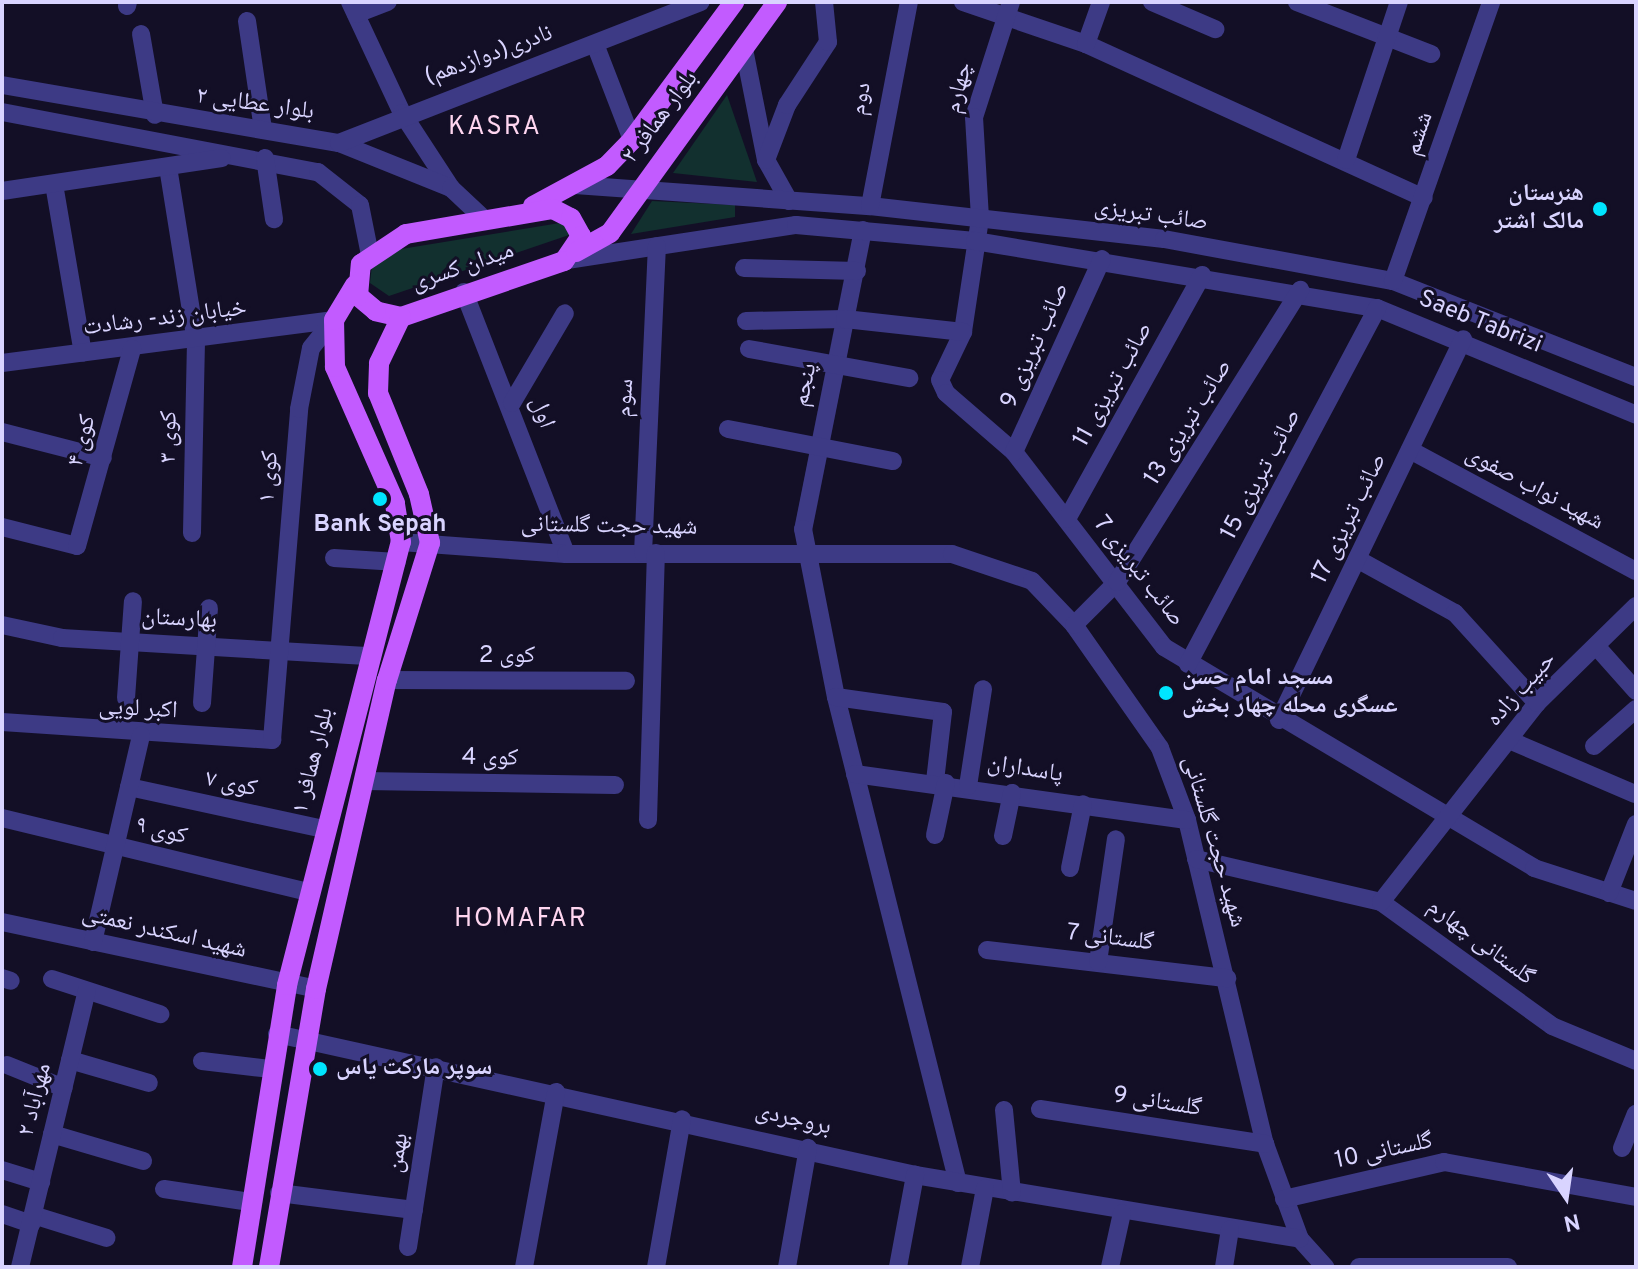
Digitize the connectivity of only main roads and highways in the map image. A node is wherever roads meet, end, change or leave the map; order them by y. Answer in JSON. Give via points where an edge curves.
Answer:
{"nodes":[{"id":1,"x":734,"y":2,"type":"edge"},
{"id":2,"x":777,"y":2,"type":"edge"},
{"id":3,"x":511,"y":216,"type":"junction"},
{"id":4,"x":570,"y":256,"type":"junction"},
{"id":5,"x":355,"y":285,"type":"junction"},
{"id":6,"x":401,"y":317,"type":"junction"},
{"id":7,"x":242,"y":1267,"type":"edge"},
{"id":8,"x":269,"y":1267,"type":"edge"}],
"edges":[{"from":1,"to":3,"type":"main road","name":"بلوار همافر ۲","via":[[632,140],[575,185]]},
{"from":2,"to":4,"type":"main road","name":"بلوار همافر ۲","via":[[610,233]]},
{"from":3,"to":4,"type":"main road","name":"میدان کسری","via":[[566,214],[579,229]]},
{"from":3,"to":5,"type":"main road","name":"میدان کسری","via":[[406,234],[370,255]]},
{"from":4,"to":6,"type":"main road","name":"میدان کسری"},
{"from":5,"to":6,"type":"main road","name":"میدان کسری","via":[[364,304]]},
{"from":5,"to":7,"type":"main road","name":"بلوار همافر ۱","via":[[334,320],[335,367],[395,503],[399,552],[366,656],[287,985]]},
{"from":6,"to":8,"type":"main road","via":[[379,363],[378,393],[419,494],[430,543],[387,680],[305,1038]]}]}
